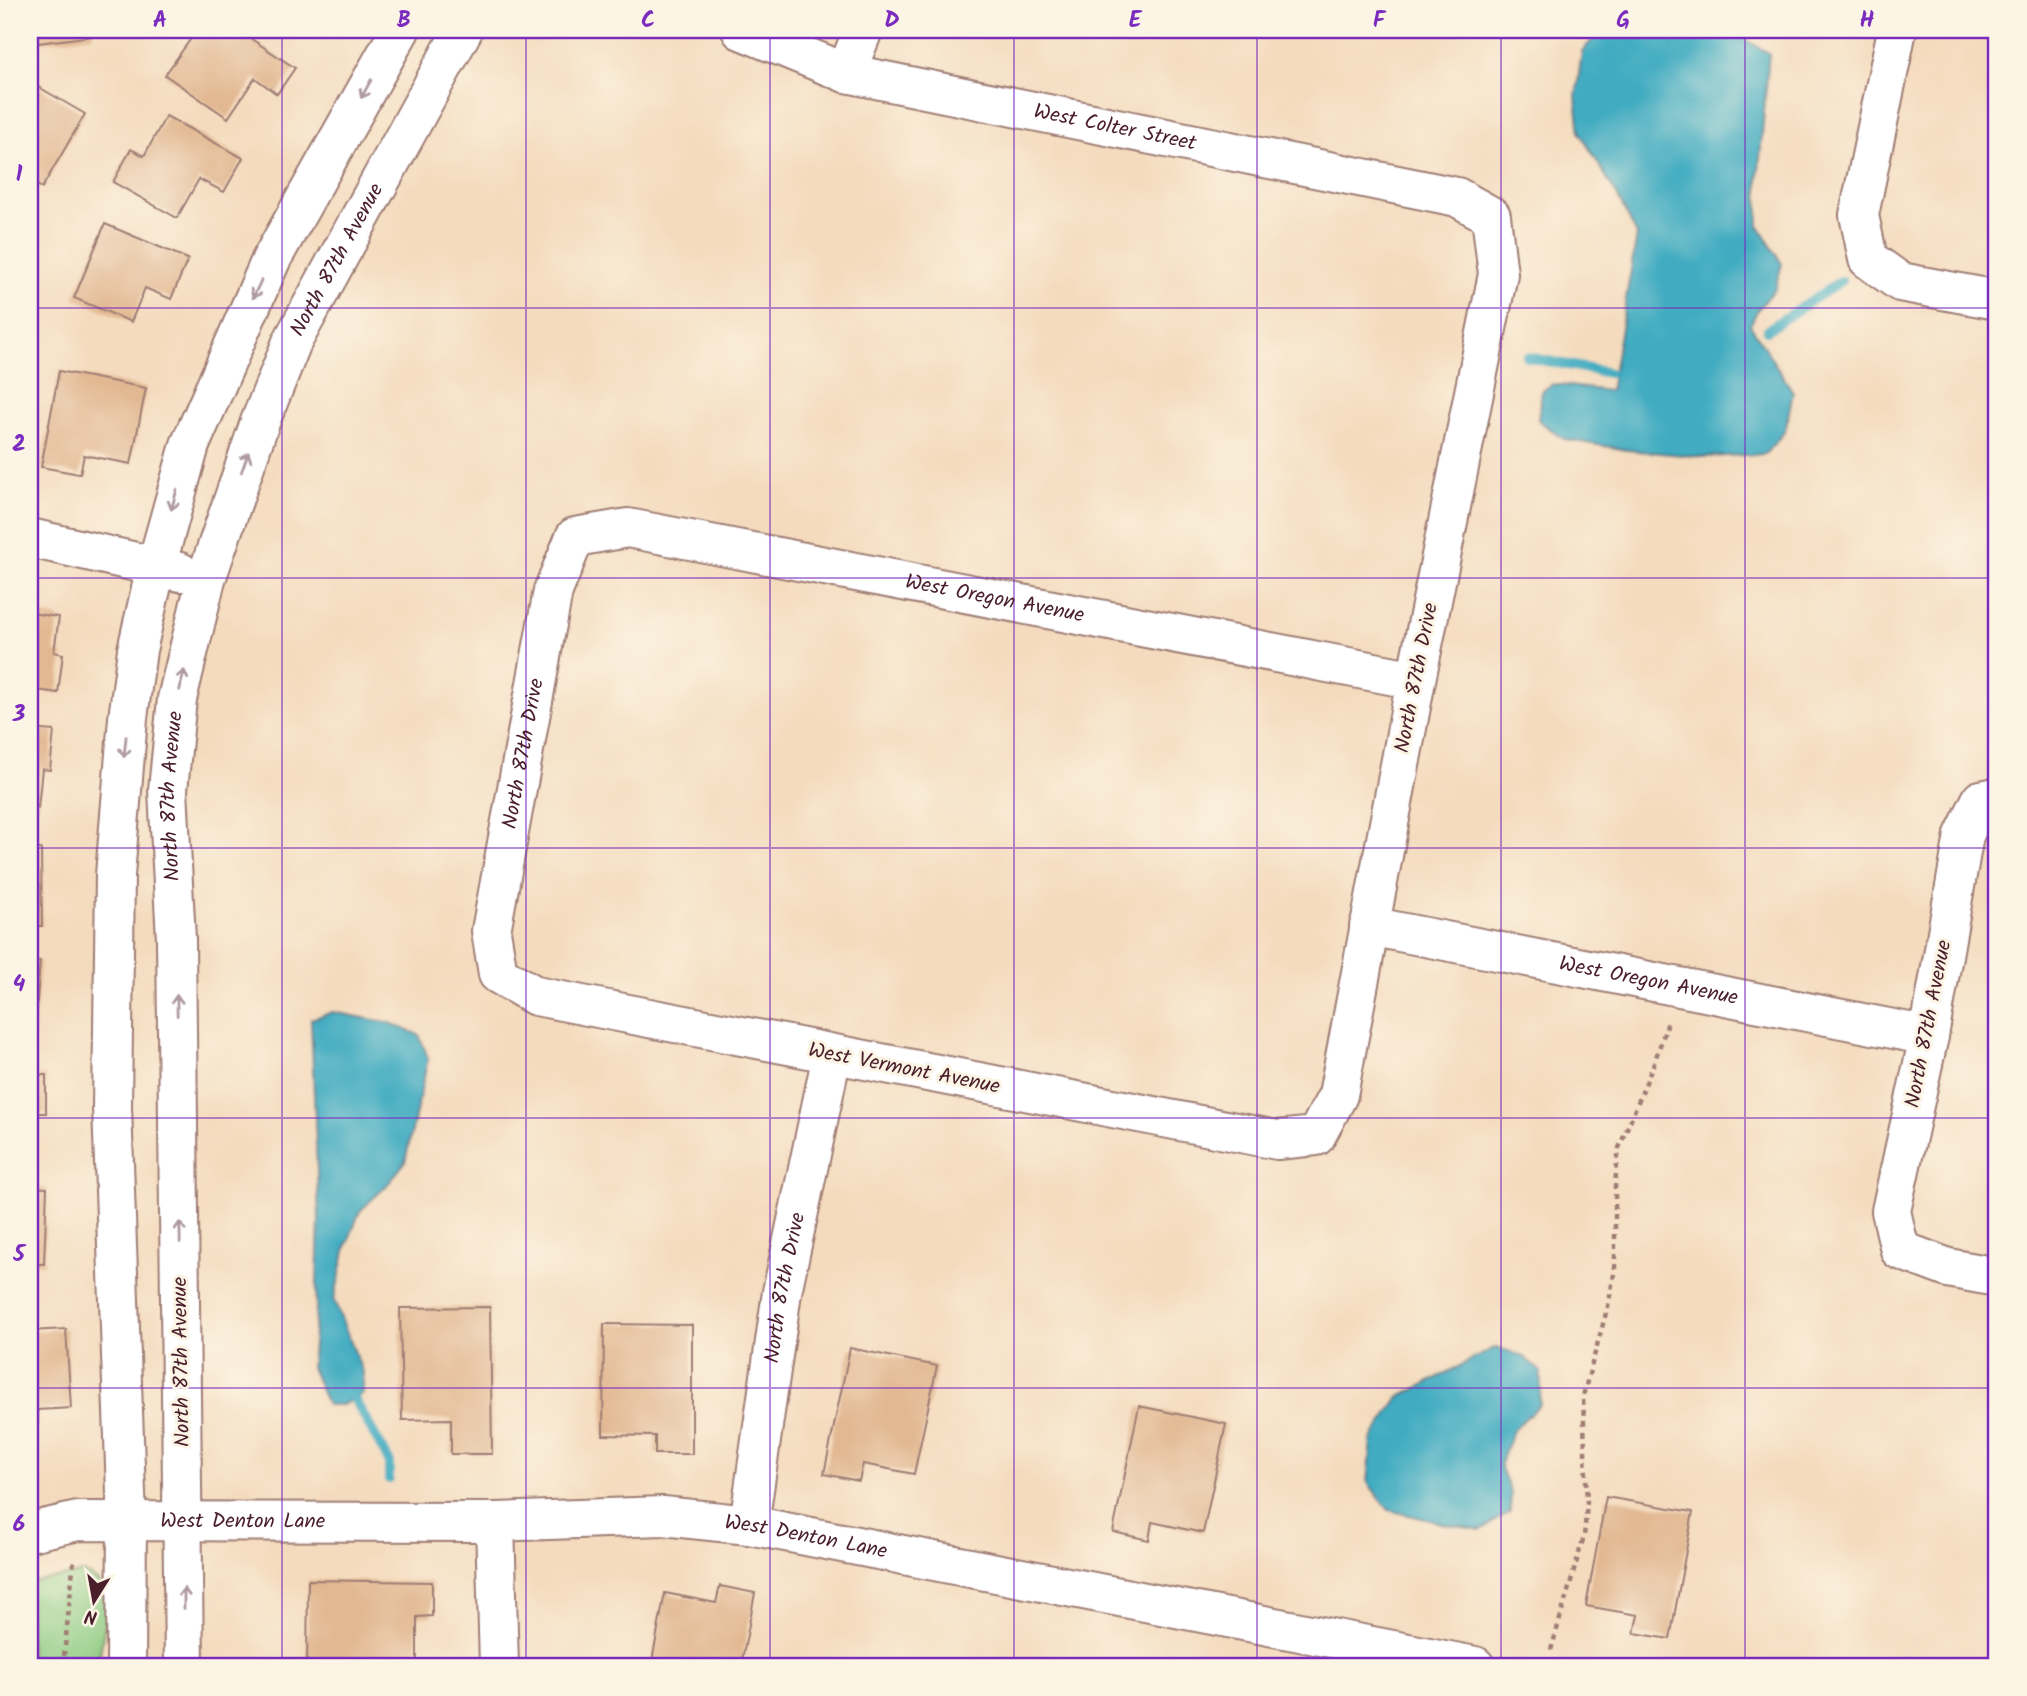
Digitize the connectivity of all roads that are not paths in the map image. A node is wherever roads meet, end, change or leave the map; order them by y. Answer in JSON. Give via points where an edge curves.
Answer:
{"nodes":[{"id":1,"x":400,"y":30,"type":"edge"},
{"id":2,"x":463,"y":30,"type":"edge"},
{"id":3,"x":741,"y":30,"type":"edge"},
{"id":4,"x":863,"y":30,"type":"edge"},
{"id":5,"x":1897,"y":30,"type":"edge"},
{"id":6,"x":846,"y":72,"type":"junction"},
{"id":7,"x":1491,"y":216,"type":"joint"},
{"id":8,"x":1997,"y":300,"type":"edge"},
{"id":9,"x":575,"y":537,"type":"joint"},
{"id":10,"x":30,"y":538,"type":"edge"},
{"id":11,"x":156,"y":567,"type":"junction"},
{"id":12,"x":206,"y":579,"type":"junction"},
{"id":13,"x":1416,"y":680,"type":"junction"},
{"id":14,"x":1989,"y":799,"type":"edge"},
{"id":15,"x":1369,"y":926,"type":"junction"},
{"id":16,"x":498,"y":974,"type":"joint"},
{"id":17,"x":1929,"y":1036,"type":"junction"},
{"id":18,"x":832,"y":1055,"type":"junction"},
{"id":19,"x":1316,"y":1136,"type":"joint"},
{"id":20,"x":1997,"y":1277,"type":"edge"},
{"id":21,"x":127,"y":1521,"type":"junction"},
{"id":22,"x":184,"y":1521,"type":"junction"},
{"id":23,"x":495,"y":1522,"type":"junction"},
{"id":24,"x":749,"y":1525,"type":"junction"},
{"id":25,"x":30,"y":1532,"type":"edge"},
{"id":26,"x":126,"y":1666,"type":"edge"},
{"id":27,"x":184,"y":1666,"type":"edge"},
{"id":28,"x":499,"y":1666,"type":"edge"},
{"id":29,"x":1475,"y":1666,"type":"edge"}],
"edges":[{"from":1,"to":11,"type":"street","one_way":true,"via":[[271,260],[244,318],[190,445]]},
{"from":12,"to":2,"type":"street","name":"North 87th Avenue","one_way":true,"via":[[292,342]]},
{"from":3,"to":6,"type":"street","name":"West Colter Street"},
{"from":4,"to":6,"type":"street"},
{"from":5,"to":8,"type":"street","via":[[1859,215],[1868,259],[1900,282]]},
{"from":6,"to":7,"type":"street","name":"West Colter Street","via":[[1457,197]]},
{"from":7,"to":13,"type":"street","name":"North 87th Drive","via":[[1498,274]]},
{"from":9,"to":13,"type":"street","name":"West Oregon Avenue","via":[[628,528]]},
{"from":9,"to":16,"type":"street","name":"North 87th Drive","via":[[554,591],[491,931]]},
{"from":10,"to":11,"type":"street"},
{"from":11,"to":12,"type":"street"},
{"from":11,"to":21,"type":"street","one_way":true,"via":[[137,650],[115,875],[112,1107]]},
{"from":22,"to":12,"type":"street","name":"North 87th Avenue","one_way":true,"via":[[176,939],[168,790],[177,699]]},
{"from":13,"to":15,"type":"street","name":"North 87th Drive"},
{"from":14,"to":17,"type":"street","name":"North 87th Avenue","via":[[1964,835]]},
{"from":15,"to":17,"type":"street","name":"West Oregon Avenue"},
{"from":15,"to":19,"type":"street","name":"North 87th Drive","via":[[1338,1094]]},
{"from":16,"to":18,"type":"street","name":"West Vermont Avenue","via":[[536,996]]},
{"from":17,"to":20,"type":"street","name":"North 87th Avenue","via":[[1891,1211],[1900,1250],[1948,1268]]},
{"from":18,"to":19,"type":"street","name":"West Vermont Avenue","via":[[1277,1140]]},
{"from":18,"to":24,"type":"street","name":"North 87th Drive","via":[[782,1292]]},
{"from":21,"to":22,"type":"street","name":"West Denton Lane"},
{"from":21,"to":25,"type":"street","name":"West Denton Lane","via":[[78,1521]]},
{"from":21,"to":26,"type":"street"},
{"from":22,"to":23,"type":"street","name":"West Denton Lane"},
{"from":27,"to":22,"type":"street","name":"North 87th Avenue","one_way":true},
{"from":23,"to":24,"type":"street","name":"West Denton Lane","via":[[663,1516]]},
{"from":23,"to":28,"type":"street"},
{"from":24,"to":29,"type":"street","name":"West Denton Lane"}]}
